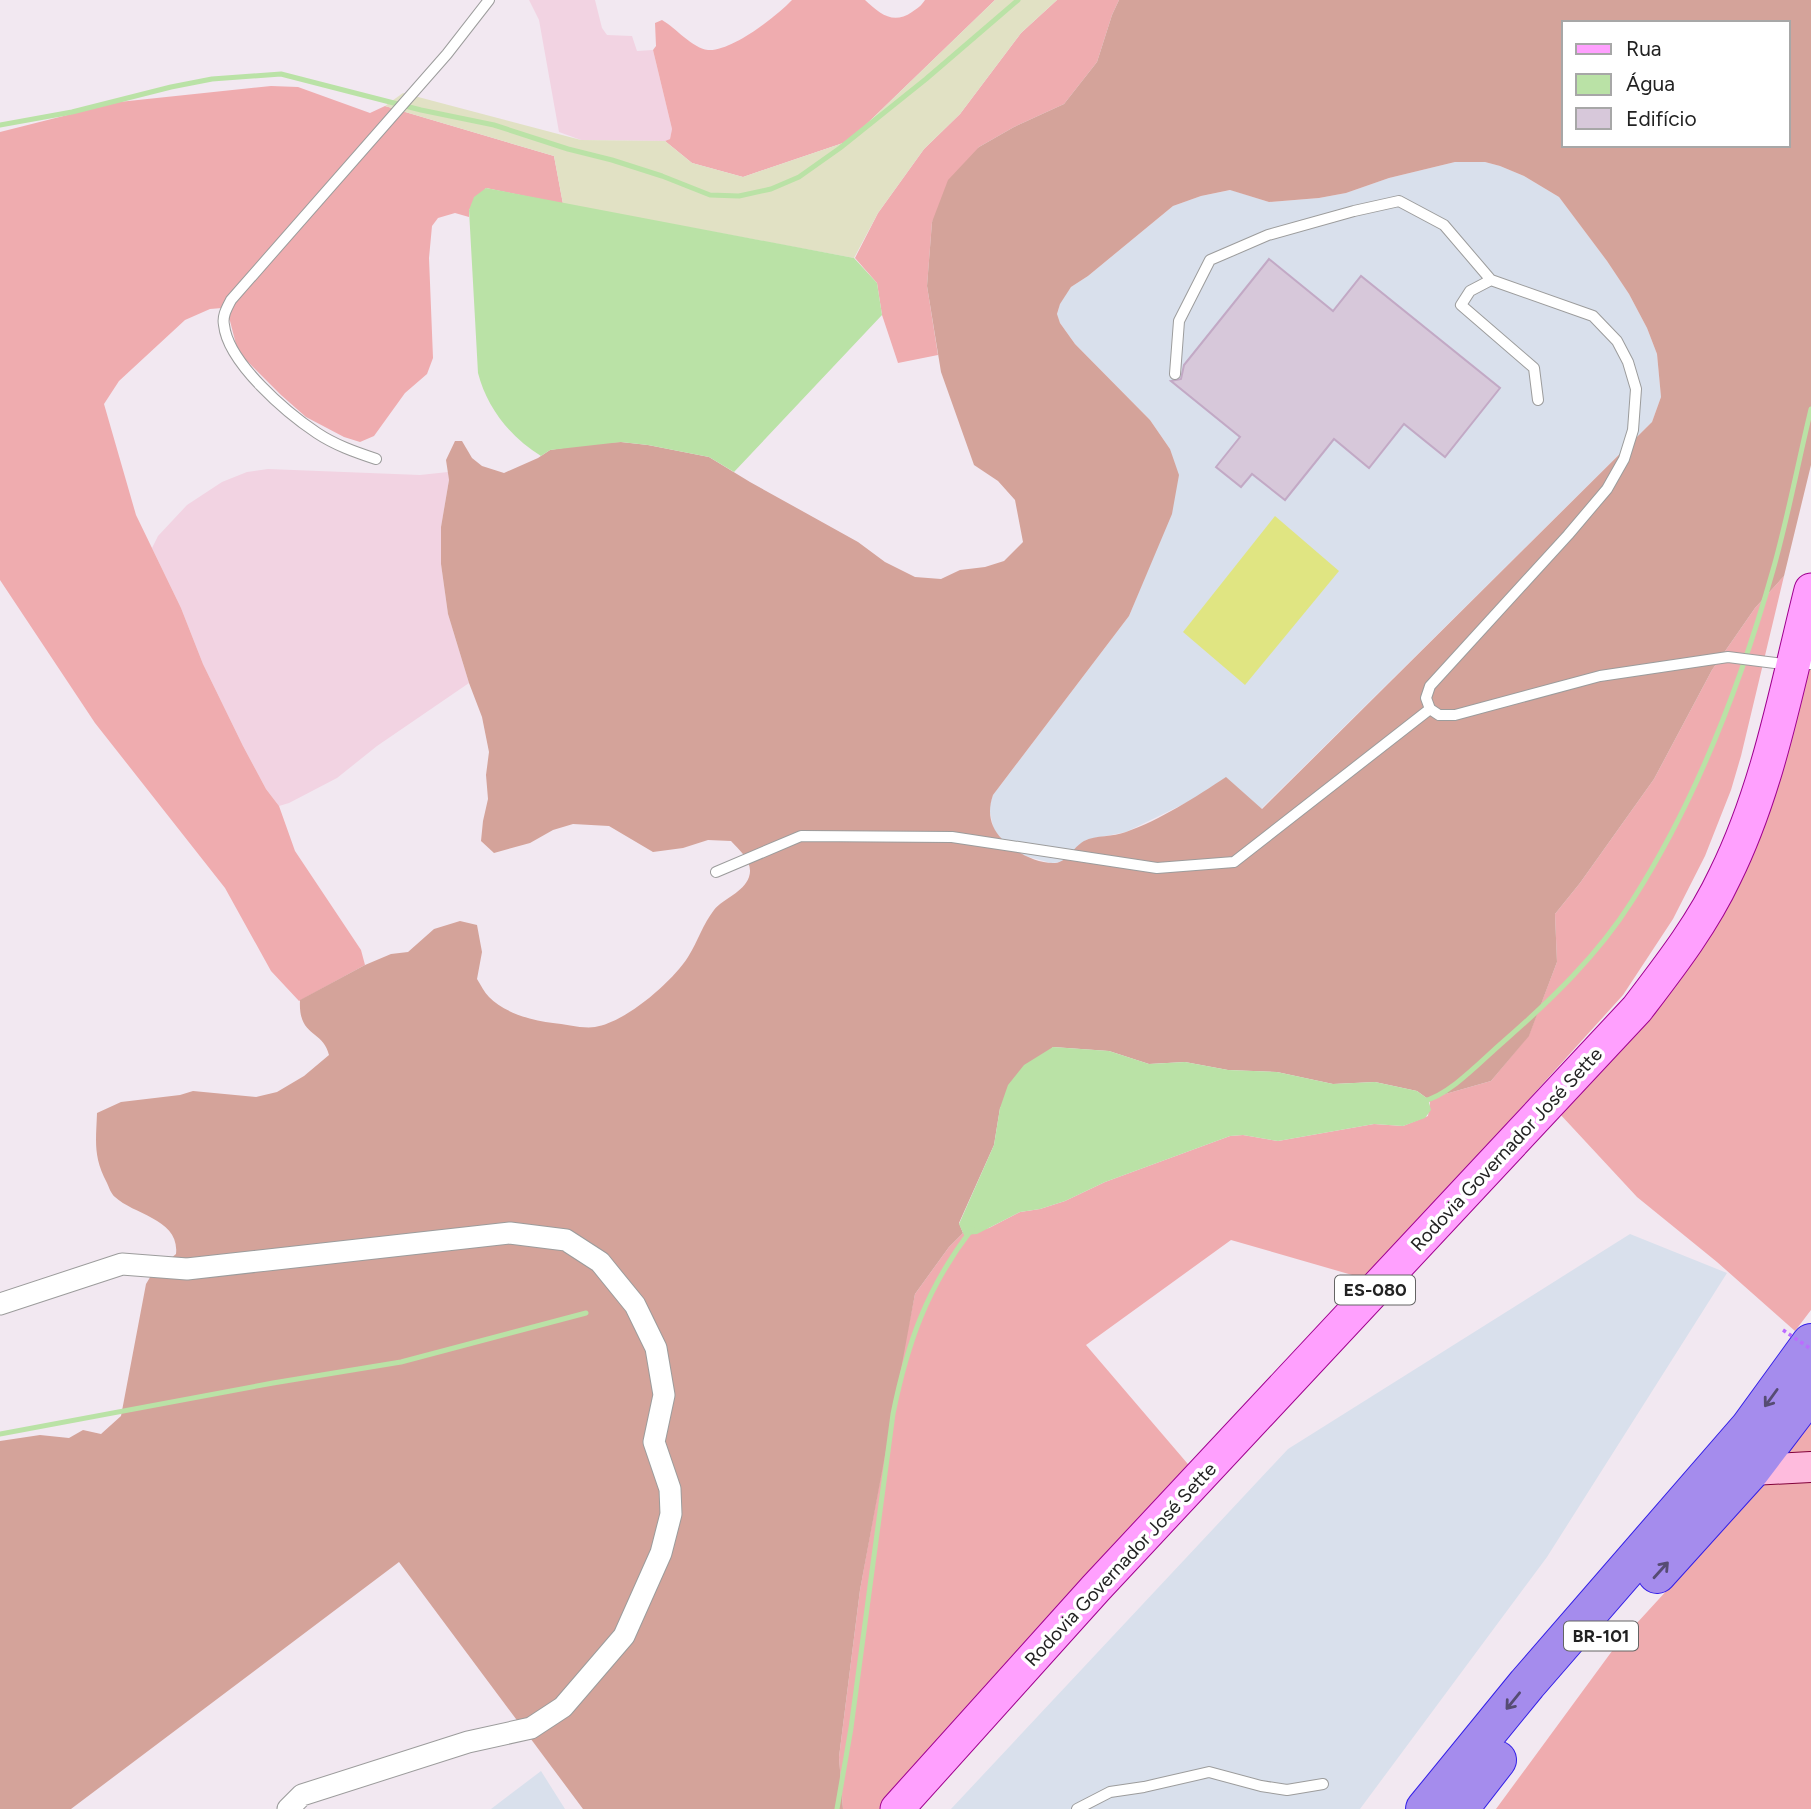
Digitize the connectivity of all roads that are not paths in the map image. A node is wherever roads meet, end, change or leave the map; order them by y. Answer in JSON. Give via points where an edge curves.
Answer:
{"nodes":[{"id":1,"x":489,"y":0,"type":"edge"},
{"id":2,"x":1491,"y":280,"type":"junction"},
{"id":3,"x":1175,"y":374,"type":"dead end"},
{"id":4,"x":1538,"y":400,"type":"dead end"},
{"id":5,"x":376,"y":459,"type":"dead end"},
{"id":6,"x":1811,"y":590,"type":"edge"},
{"id":7,"x":1801,"y":654,"type":"edge"},
{"id":8,"x":1430,"y":709,"type":"junction"},
{"id":9,"x":716,"y":873,"type":"dead end"},
{"id":10,"x":0,"y":1304,"type":"edge"},
{"id":11,"x":1797,"y":1337,"type":"edge"},
{"id":12,"x":1811,"y":1391,"type":"edge"},
{"id":13,"x":1811,"y":1466,"type":"edge"},
{"id":14,"x":1751,"y":1470,"type":"junction"},
{"id":15,"x":1323,"y":1784,"type":"dead end"},
{"id":16,"x":288,"y":1809,"type":"edge"},
{"id":17,"x":897,"y":1809,"type":"edge"},
{"id":18,"x":1077,"y":1809,"type":"edge"},
{"id":19,"x":1425,"y":1809,"type":"edge"},
{"id":20,"x":1459,"y":1809,"type":"edge"}],
"edges":[{"from":1,"to":5,"type":"lane","via":[[224,313],[229,341],[240,361],[272,395],[316,432]]},
{"from":2,"to":3,"type":"lane","via":[[1444,225],[1399,201],[1268,235],[1210,260],[1179,321]]},
{"from":2,"to":4,"type":"lane","via":[[1470,291],[1461,305],[1534,369]]},
{"from":2,"to":8,"type":"lane","via":[[1593,316],[1617,341],[1636,389],[1633,430],[1607,489],[1430,686],[1426,698]]},
{"from":6,"to":7,"type":"main road","number":"ES-080"},
{"from":7,"to":8,"type":"lane","via":[[1756,660],[1728,657],[1600,676],[1455,715],[1439,715]]},
{"from":7,"to":17,"type":"main road","name":"Rodovia Governador José Sette","number":"ES-080","via":[[1748,824],[1725,877],[1685,945],[1637,1009],[1096,1588]]},
{"from":8,"to":9,"type":"lane","via":[[1234,862],[1157,868],[952,838],[800,836]]},
{"from":10,"to":16,"type":"street","via":[[122,1264],[187,1269],[510,1233],[566,1240],[600,1262],[635,1305],[656,1349],[664,1395],[654,1442],[670,1489],[671,1514],[661,1553],[624,1636],[563,1707],[531,1728],[468,1742],[302,1795]]},
{"from":11,"to":19,"type":"highway","number":"BR-101","one_way":true,"via":[[1750,1427]]},
{"from":12,"to":14,"type":"highway","number":"BR-101"},
{"from":13,"to":14,"type":"street"},
{"from":20,"to":14,"type":"highway","number":"BR-101","one_way":true,"via":[[1557,1685]]},
{"from":15,"to":18,"type":"lane","via":[[1287,1790],[1209,1772],[1110,1792]]}]}
